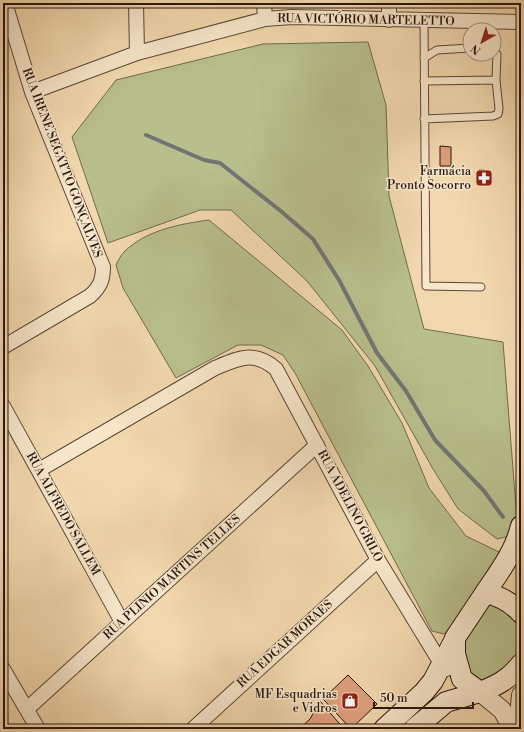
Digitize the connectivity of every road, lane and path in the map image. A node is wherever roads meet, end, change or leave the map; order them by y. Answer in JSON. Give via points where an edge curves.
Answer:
{"nodes":[{"id":1,"x":5,"y":3,"type":"edge"},
{"id":2,"x":136,"y":3,"type":"edge"},
{"id":3,"x":264,"y":3,"type":"edge"},
{"id":4,"x":389,"y":3,"type":"edge"},
{"id":5,"x":265,"y":19,"type":"junction"},
{"id":6,"x":389,"y":20,"type":"junction"},
{"id":7,"x":424,"y":20,"type":"junction"},
{"id":8,"x":521,"y":22,"type":"edge"},
{"id":9,"x":462,"y":48,"type":"edge"},
{"id":10,"x":137,"y":53,"type":"junction"},
{"id":11,"x":424,"y":58,"type":"junction"},
{"id":12,"x":497,"y":62,"type":"edge"},
{"id":13,"x":496,"y":80,"type":"junction"},
{"id":14,"x":424,"y":81,"type":"junction"},
{"id":15,"x":32,"y":92,"type":"junction"},
{"id":16,"x":424,"y":119,"type":"junction"},
{"id":17,"x":481,"y":287,"type":"dead end"},
{"id":18,"x":3,"y":347,"type":"edge"},
{"id":19,"x":3,"y":406,"type":"edge"},
{"id":20,"x":317,"y":445,"type":"junction"},
{"id":21,"x":39,"y":470,"type":"junction"},
{"id":22,"x":521,"y":526,"type":"edge"},
{"id":23,"x":378,"y":560,"type":"junction"},
{"id":24,"x":486,"y":593,"type":"junction"},
{"id":25,"x":521,"y":613,"type":"edge"},
{"id":26,"x":122,"y":622,"type":"junction"},
{"id":27,"x":455,"y":638,"type":"junction"},
{"id":28,"x":521,"y":664,"type":"edge"},
{"id":29,"x":442,"y":665,"type":"junction"},
{"id":30,"x":3,"y":669,"type":"edge"},
{"id":31,"x":462,"y":679,"type":"junction"},
{"id":32,"x":480,"y":692,"type":"junction"},
{"id":33,"x":521,"y":695,"type":"edge"},
{"id":34,"x":27,"y":709,"type":"junction"},
{"id":35,"x":38,"y":729,"type":"edge"},
{"id":36,"x":192,"y":729,"type":"edge"},
{"id":37,"x":384,"y":729,"type":"edge"},
{"id":38,"x":414,"y":729,"type":"edge"},
{"id":39,"x":513,"y":729,"type":"edge"},
{"id":40,"x":518,"y":729,"type":"edge"}],
"edges":[{"from":1,"to":15,"type":"street","name":"RUA IRENE SEGATTO GONÇALVES"},
{"from":2,"to":10,"type":"street"},
{"from":3,"to":5,"type":"street"},
{"from":4,"to":6,"type":"street"},
{"from":5,"to":6,"type":"street","name":"RUA VICTÓRIO MARTELETTO","via":[[292,17]]},
{"from":5,"to":10,"type":"street","name":"RUA VICTÓRIO MARTELETTO"},
{"from":6,"to":7,"type":"street","name":"RUA VICTÓRIO MARTELETTO"},
{"from":7,"to":8,"type":"street","name":"RUA VICTÓRIO MARTELETTO"},
{"from":7,"to":11,"type":"lane"},
{"from":9,"to":11,"type":"lane","via":[[437,50]]},
{"from":10,"to":15,"type":"street","name":"RUA VICTÓRIO MARTELETTO"},
{"from":11,"to":14,"type":"lane"},
{"from":12,"to":13,"type":"lane"},
{"from":13,"to":14,"type":"lane"},
{"from":13,"to":16,"type":"lane","via":[[500,109],[498,114]]},
{"from":14,"to":16,"type":"lane"},
{"from":15,"to":18,"type":"street","name":"RUA IRENE SEGATTO GONÇALVES","via":[[103,267],[103,278],[90,296]]},
{"from":16,"to":17,"type":"lane","via":[[426,286]]},
{"from":19,"to":21,"type":"street","name":"RUA ALFREDO SALLEM"},
{"from":20,"to":21,"type":"street","name":"RUA ADELINO GRILO","via":[[276,369],[266,360],[251,357],[234,360],[215,368]]},
{"from":20,"to":23,"type":"street","name":"RUA ADELINO GRILO"},
{"from":20,"to":26,"type":"street","name":"RUA PLINIO MARTINS TELLES"},
{"from":21,"to":26,"type":"street","name":"RUA ALFREDO SALLEM"},
{"from":22,"to":24,"type":"main road","via":[[511,554]]},
{"from":23,"to":29,"type":"street","name":"RUA ADELINO GRILO"},
{"from":23,"to":36,"type":"street","name":"RUA EDGAR MORAES"},
{"from":24,"to":25,"type":"main road","via":[[510,603]]},
{"from":24,"to":27,"type":"main road"},
{"from":26,"to":34,"type":"street","name":"RUA PLINIO MARTINS TELLES"},
{"from":27,"to":29,"type":"main road"},
{"from":27,"to":31,"type":"main road","via":[[455,654]]},
{"from":28,"to":32,"type":"main road","via":[[506,680]]},
{"from":29,"to":31,"type":"street"},
{"from":29,"to":37,"type":"main road","via":[[424,692]]},
{"from":30,"to":34,"type":"street"},
{"from":31,"to":32,"type":"main road"},
{"from":32,"to":38,"type":"main road","via":[[446,702]]},
{"from":32,"to":39,"type":"street","via":[[502,710]]},
{"from":33,"to":40,"type":"street"},
{"from":34,"to":35,"type":"street"}]}
